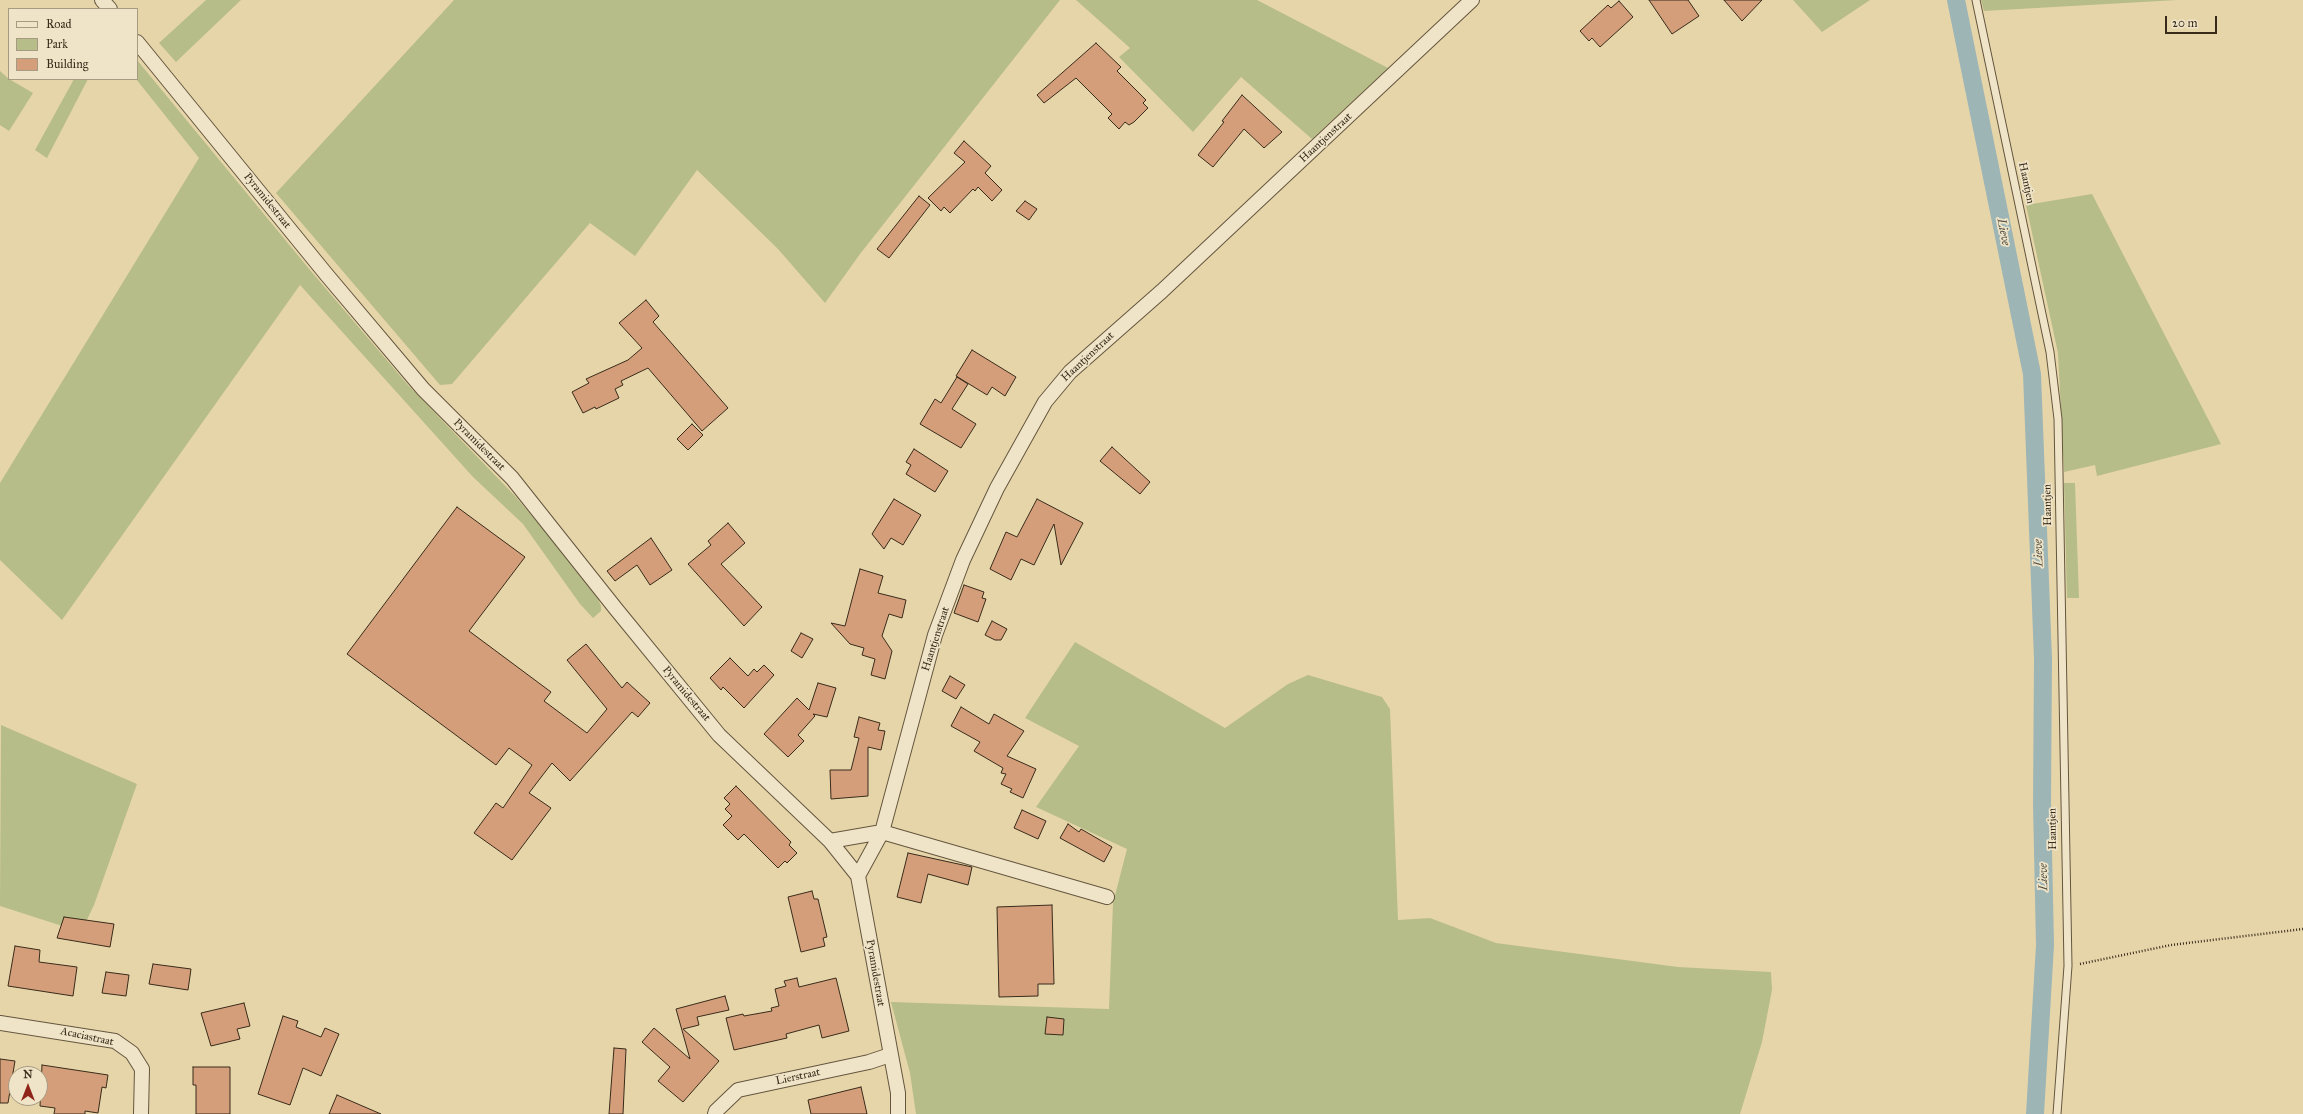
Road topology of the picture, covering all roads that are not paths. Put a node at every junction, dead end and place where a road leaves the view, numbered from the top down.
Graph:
1 (102, 0) edge
2 (1472, 0) edge
3 (1976, 0) edge
4 (109, 8) edge
5 (138, 43) edge
6 (882, 832) junction
7 (830, 840) junction
8 (858, 876) junction
9 (1107, 897) dead end
10 (0, 1023) edge
11 (890, 1055) junction
12 (141, 1114) edge
13 (715, 1114) edge
14 (898, 1114) edge
15 (2057, 1114) edge

1 - 4 street
2 - 6 street, Haantjenstraat
3 - 15 lane, Haantjen
5 - 7 street, Pyramidestraat
6 - 7 street
6 - 8 street, Haantjenstraat
6 - 9 street
7 - 8 street, Pyramidestraat
8 - 11 street, Pyramidestraat
10 - 12 street, Acaciastraat
11 - 13 street, Lierstraat
11 - 14 street, Pyramidestraat

